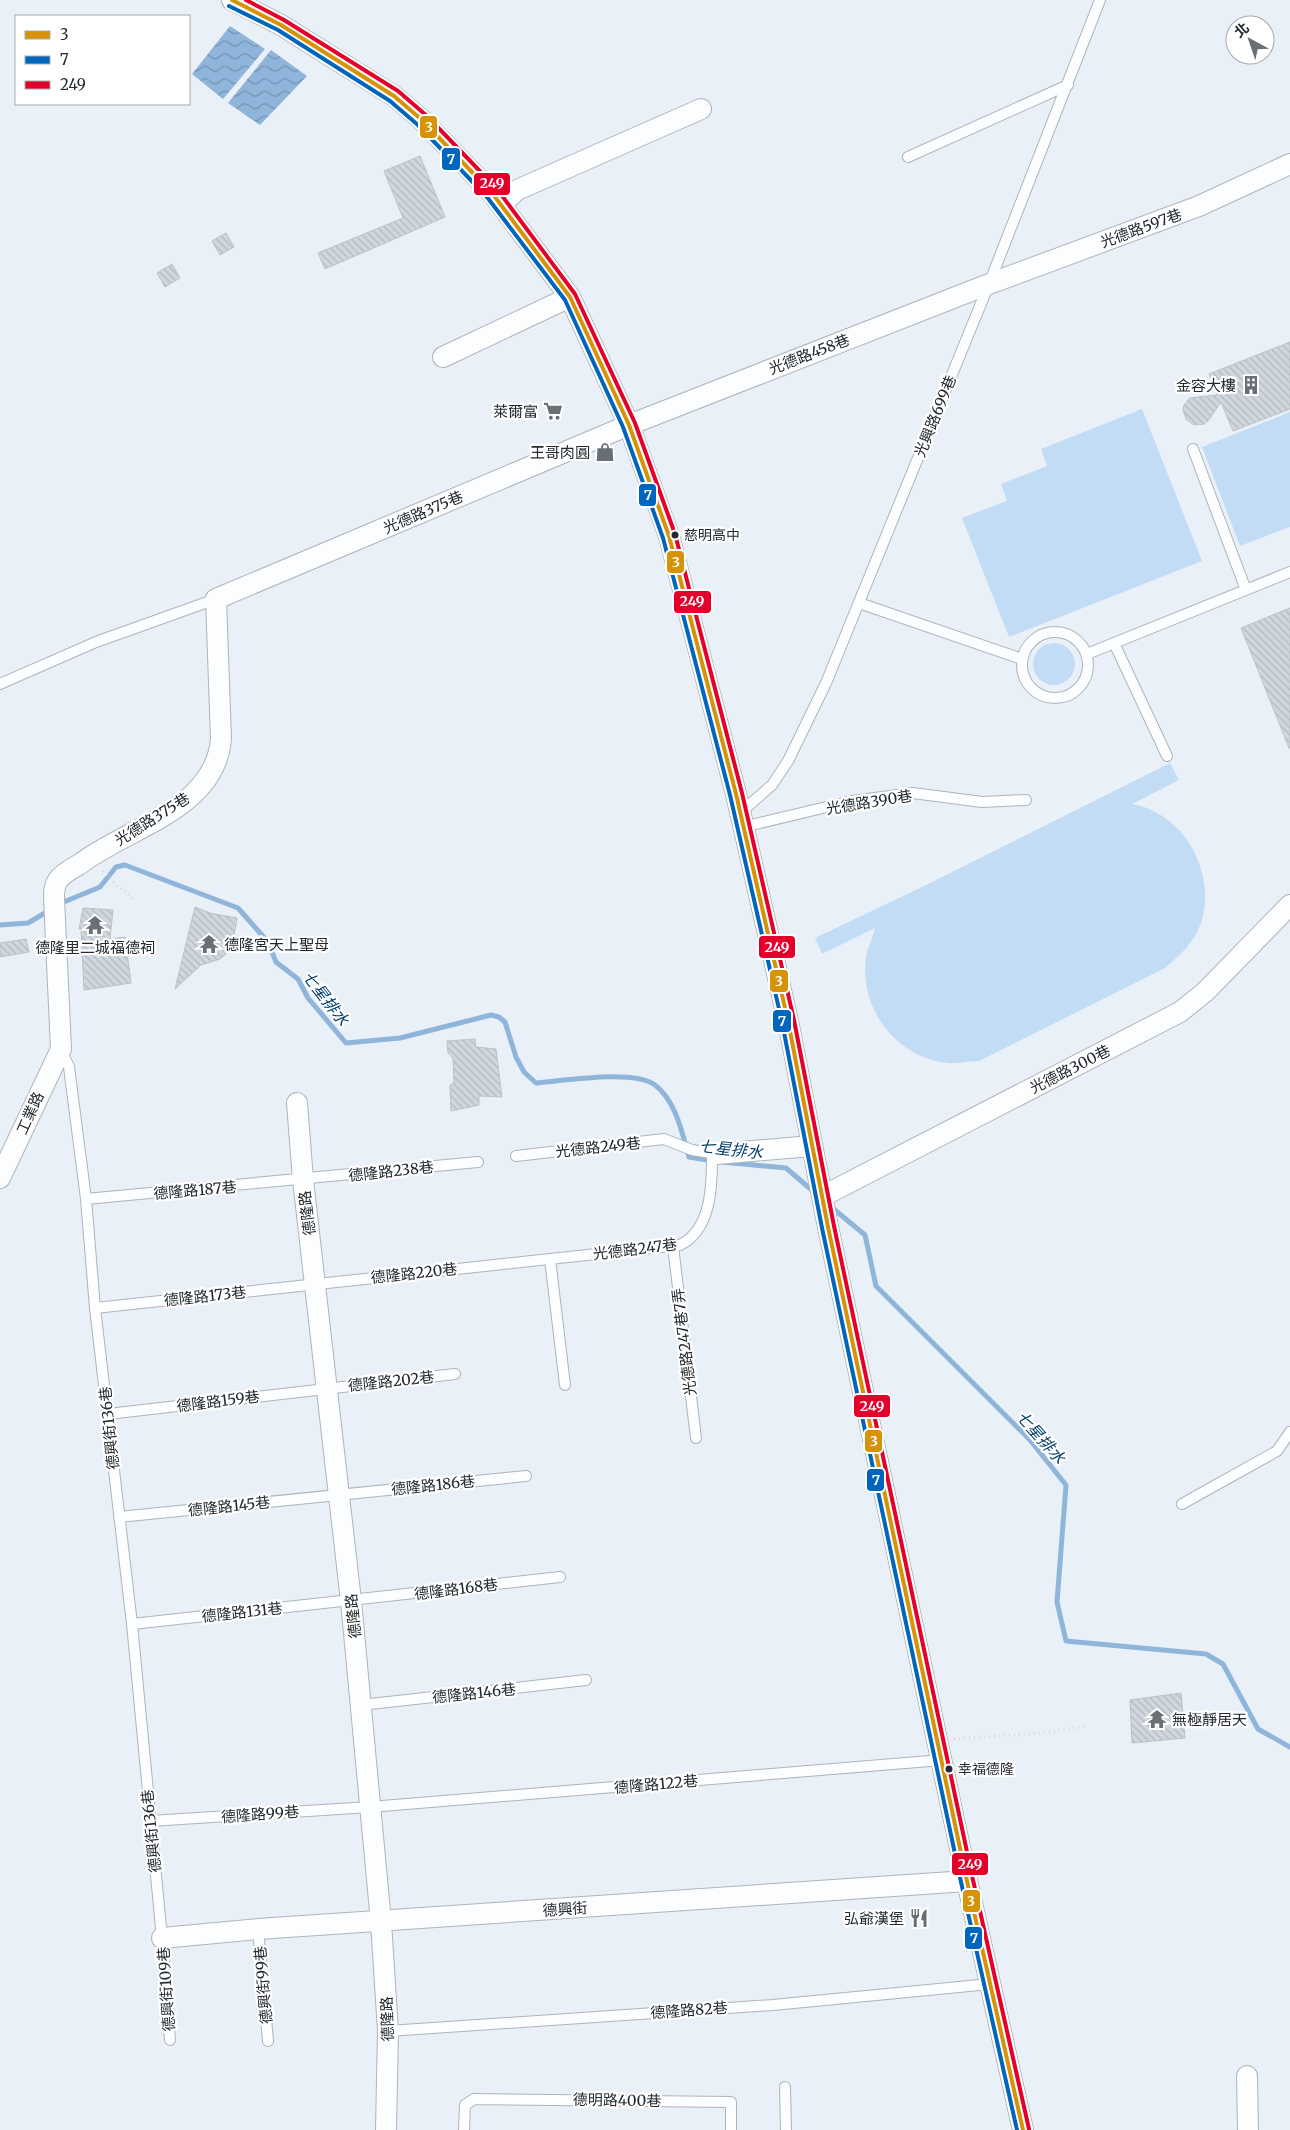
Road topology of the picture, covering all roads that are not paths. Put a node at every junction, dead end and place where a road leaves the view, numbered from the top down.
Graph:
1 (232, 0) edge
2 (1100, 0) edge
3 (1068, 85) junction
4 (701, 109) dead end
5 (908, 157) dead end
6 (1290, 164) edge
7 (502, 204) junction
8 (989, 284) junction
9 (570, 297) junction
10 (443, 357) dead end
11 (629, 425) junction
12 (1193, 449) dead end
13 (1290, 572) edge
14 (1246, 590) junction
15 (216, 599) junction
16 (859, 603) junction
17 (1114, 643) junction
18 (1087, 654) junction
19 (1022, 659) junction
20 (0, 684) edge
21 (1167, 756) dead end
22 (1026, 800) dead end
23 (741, 820) junction
24 (54, 898) joint
25 (1290, 904) edge
26 (61, 1049) junction
27 (297, 1103) dead end
28 (811, 1146) junction
29 (516, 1156) dead end
30 (478, 1162) dead end
31 (713, 1165) junction
32 (0, 1178) edge
33 (303, 1180) junction
34 (823, 1196) junction
35 (86, 1199) junction
36 (673, 1246) junction
37 (550, 1259) junction
38 (512, 1263) joint
39 (315, 1284) junction
40 (95, 1308) junction
41 (455, 1374) dead end
42 (565, 1385) dead end
43 (327, 1388) junction
44 (108, 1414) junction
45 (1290, 1432) edge
46 (696, 1438) dead end
47 (526, 1476) dead end
48 (339, 1494) junction
49 (1182, 1504) dead end
50 (119, 1517) junction
51 (560, 1577) dead end
52 (351, 1601) junction
53 (132, 1624) junction
54 (586, 1680) dead end
55 (361, 1705) junction
56 (942, 1760) junction
57 (370, 1808) junction
58 (150, 1821) junction
59 (967, 1880) junction
60 (381, 1922) junction
61 (258, 1929) junction
62 (162, 1938) junction
63 (990, 1984) junction
64 (388, 2031) junction
65 (170, 2040) dead end
66 (268, 2041) dead end
67 (1247, 2076) dead end
68 (786, 2087) dead end
69 (386, 2130) edge
70 (464, 2130) edge
71 (731, 2130) edge
72 (786, 2130) edge
73 (1023, 2130) edge
74 (1248, 2130) edge

1 - 7 street
2 - 3 lane, 光興路699巷
3 - 5 lane
3 - 8 lane, 光興路699巷
4 - 7 street
6 - 8 street, 光德路597巷
7 - 9 street
8 - 11 street, 光德路458巷
8 - 16 lane, 光興路699巷
9 - 10 street
9 - 11 street
11 - 15 street, 光德路375巷
11 - 23 street
12 - 14 lane
13 - 14 lane
14 - 17 lane
15 - 20 lane, 光德路375巷
15 - 24 street, 光德路375巷
16 - 19 lane
16 - 23 lane, 光興路699巷
17 - 18 lane
17 - 21 lane
18 - 19 lane
18 - 19 lane
22 - 23 lane, 光德路390巷
23 - 28 street
24 - 26 street, 德興街136巷
25 - 34 street, 光德路300巷
26 - 32 street, 工業路
26 - 35 lane, 德興街136巷
27 - 33 street, 德隆路
28 - 31 street
28 - 34 street
29 - 31 lane, 光德路249巷
30 - 33 lane, 德隆路238巷
31 - 36 lane, 光德路247巷
33 - 35 lane, 德隆路187巷
33 - 39 street, 德隆路
34 - 56 street
35 - 40 lane, 德興街136巷
36 - 37 lane, 光德路247巷
36 - 46 lane, 光德路247巷7弄
37 - 38 lane, 光德路247巷
37 - 42 lane
38 - 39 lane, 德隆路220巷
39 - 40 lane, 德隆路173巷
39 - 43 street, 德隆路
40 - 44 lane, 德興街136巷
41 - 43 lane, 德隆路202巷
43 - 44 lane, 德隆路159巷
43 - 48 street, 德隆路
44 - 50 lane, 德興街136巷
45 - 49 lane
47 - 48 lane, 德隆路186巷
48 - 50 lane, 德隆路145巷
48 - 52 street, 德隆路
50 - 53 lane, 德興街136巷
51 - 52 lane, 德隆路168巷
52 - 53 lane, 德隆路131巷
52 - 55 street, 德隆路
53 - 58 lane, 德興街136巷
54 - 55 lane, 德隆路146巷
55 - 57 street, 德隆路
56 - 57 lane, 德隆路122巷
56 - 59 street
57 - 58 lane, 德隆路99巷
57 - 60 street, 德隆路
58 - 62 lane, 德興街136巷
59 - 60 street, 德興街
59 - 63 street
60 - 61 street, 德興街
60 - 64 street, 德隆路
61 - 62 street, 德興街
61 - 66 lane, 德興街99巷
62 - 65 lane, 德興街109巷
63 - 64 lane, 德隆路82巷
63 - 73 street
64 - 69 street, 德隆路
67 - 74 street
68 - 72 lane
70 - 71 lane, 德明路400巷

